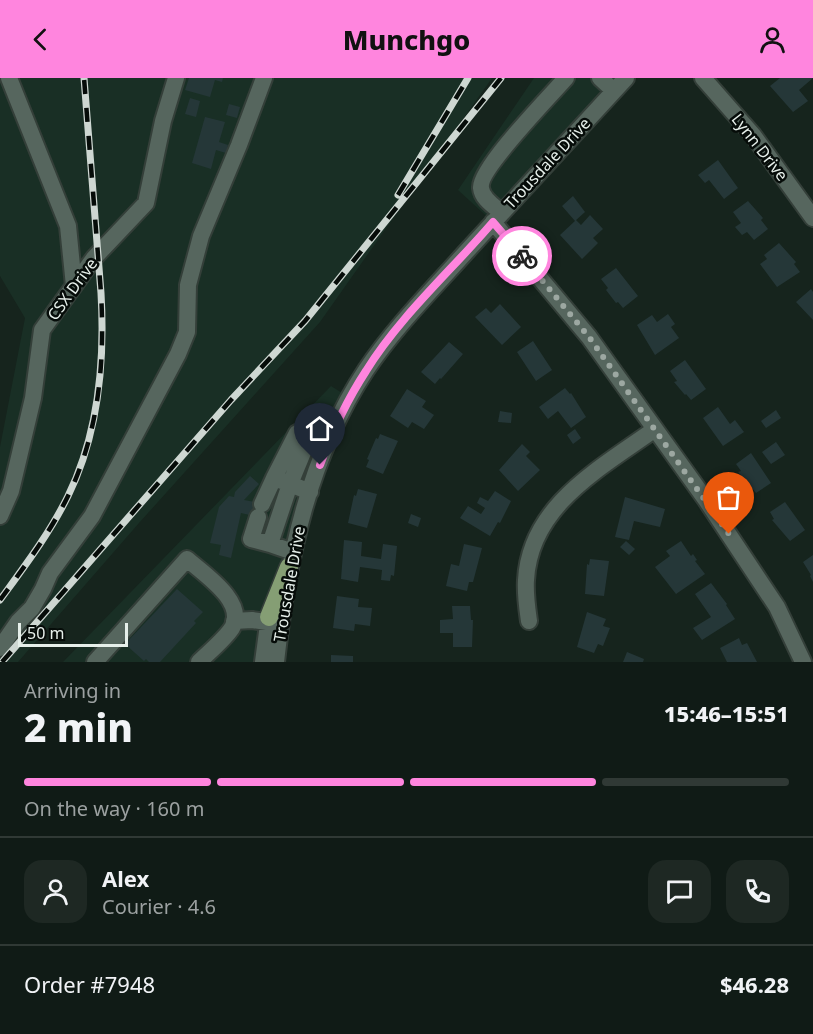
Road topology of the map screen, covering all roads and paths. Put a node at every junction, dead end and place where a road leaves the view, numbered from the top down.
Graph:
1 (9, 78) edge
2 (176, 78) edge
3 (264, 78) edge
4 (566, 78) edge
5 (600, 78) edge
6 (626, 78) edge
7 (703, 78) edge
8 (614, 91) junction
9 (497, 217) junction
10 (813, 218) edge
11 (74, 286) junction
12 (655, 429) junction
13 (282, 482) junction
14 (310, 492) junction
15 (0, 516) edge
16 (266, 543) junction
17 (291, 559) junction
18 (234, 621) junction
19 (272, 621) junction
20 (529, 621) dead end
21 (0, 648) edge
22 (278, 657) edge
23 (95, 662) edge
24 (199, 662) edge
25 (263, 662) edge
26 (803, 662) edge

1 - 11 street
2 - 11 street, CSX Drive
3 - 21 street
4 - 9 street
5 - 8 street
6 - 8 street, Trousdale Drive
7 - 10 street, Lynn Drive
8 - 9 street, Trousdale Drive
9 - 12 street
9 - 14 street, Trousdale Drive
11 - 15 street, CSX Drive
12 - 20 street
12 - 26 street
13 - 14 street
13 - 16 street
13 - 16 street
14 - 17 street, Trousdale Drive
16 - 17 street
17 - 19 main road
18 - 19 street
18 - 23 street
18 - 24 street
19 - 22 street, Trousdale Drive
19 - 25 street

